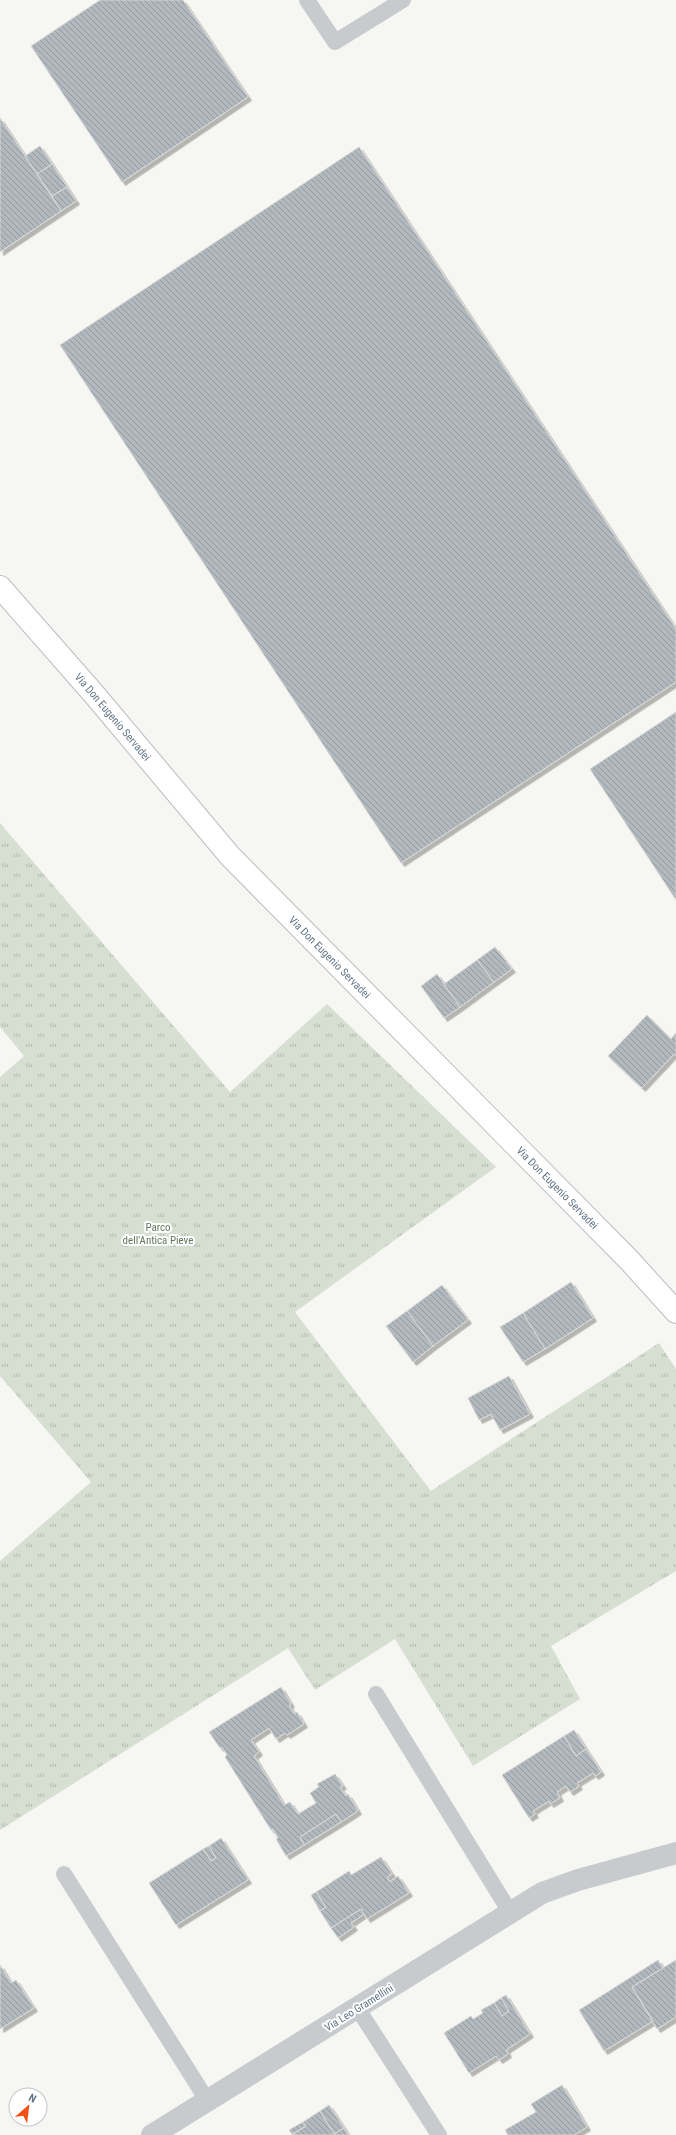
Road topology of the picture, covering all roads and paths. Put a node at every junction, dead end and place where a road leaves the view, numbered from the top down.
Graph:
1 (307, 0) edge
2 (403, 0) edge
3 (0, 587) edge
4 (676, 1312) edge
5 (376, 1694) dead end
6 (676, 1853) edge
7 (64, 1874) dead end
8 (510, 1912) junction
9 (358, 2009) junction
10 (207, 2100) junction
11 (152, 2135) edge
12 (439, 2135) edge

1 - 2 lane
3 - 4 street, Via Don Eugenio Servadei
5 - 8 lane
6 - 8 street, Via Leo Gramellini
7 - 10 lane
8 - 9 street, Via Leo Gramellini
9 - 10 street, Via Leo Gramellini
9 - 12 lane
10 - 11 street, Via Leo Gramellini

